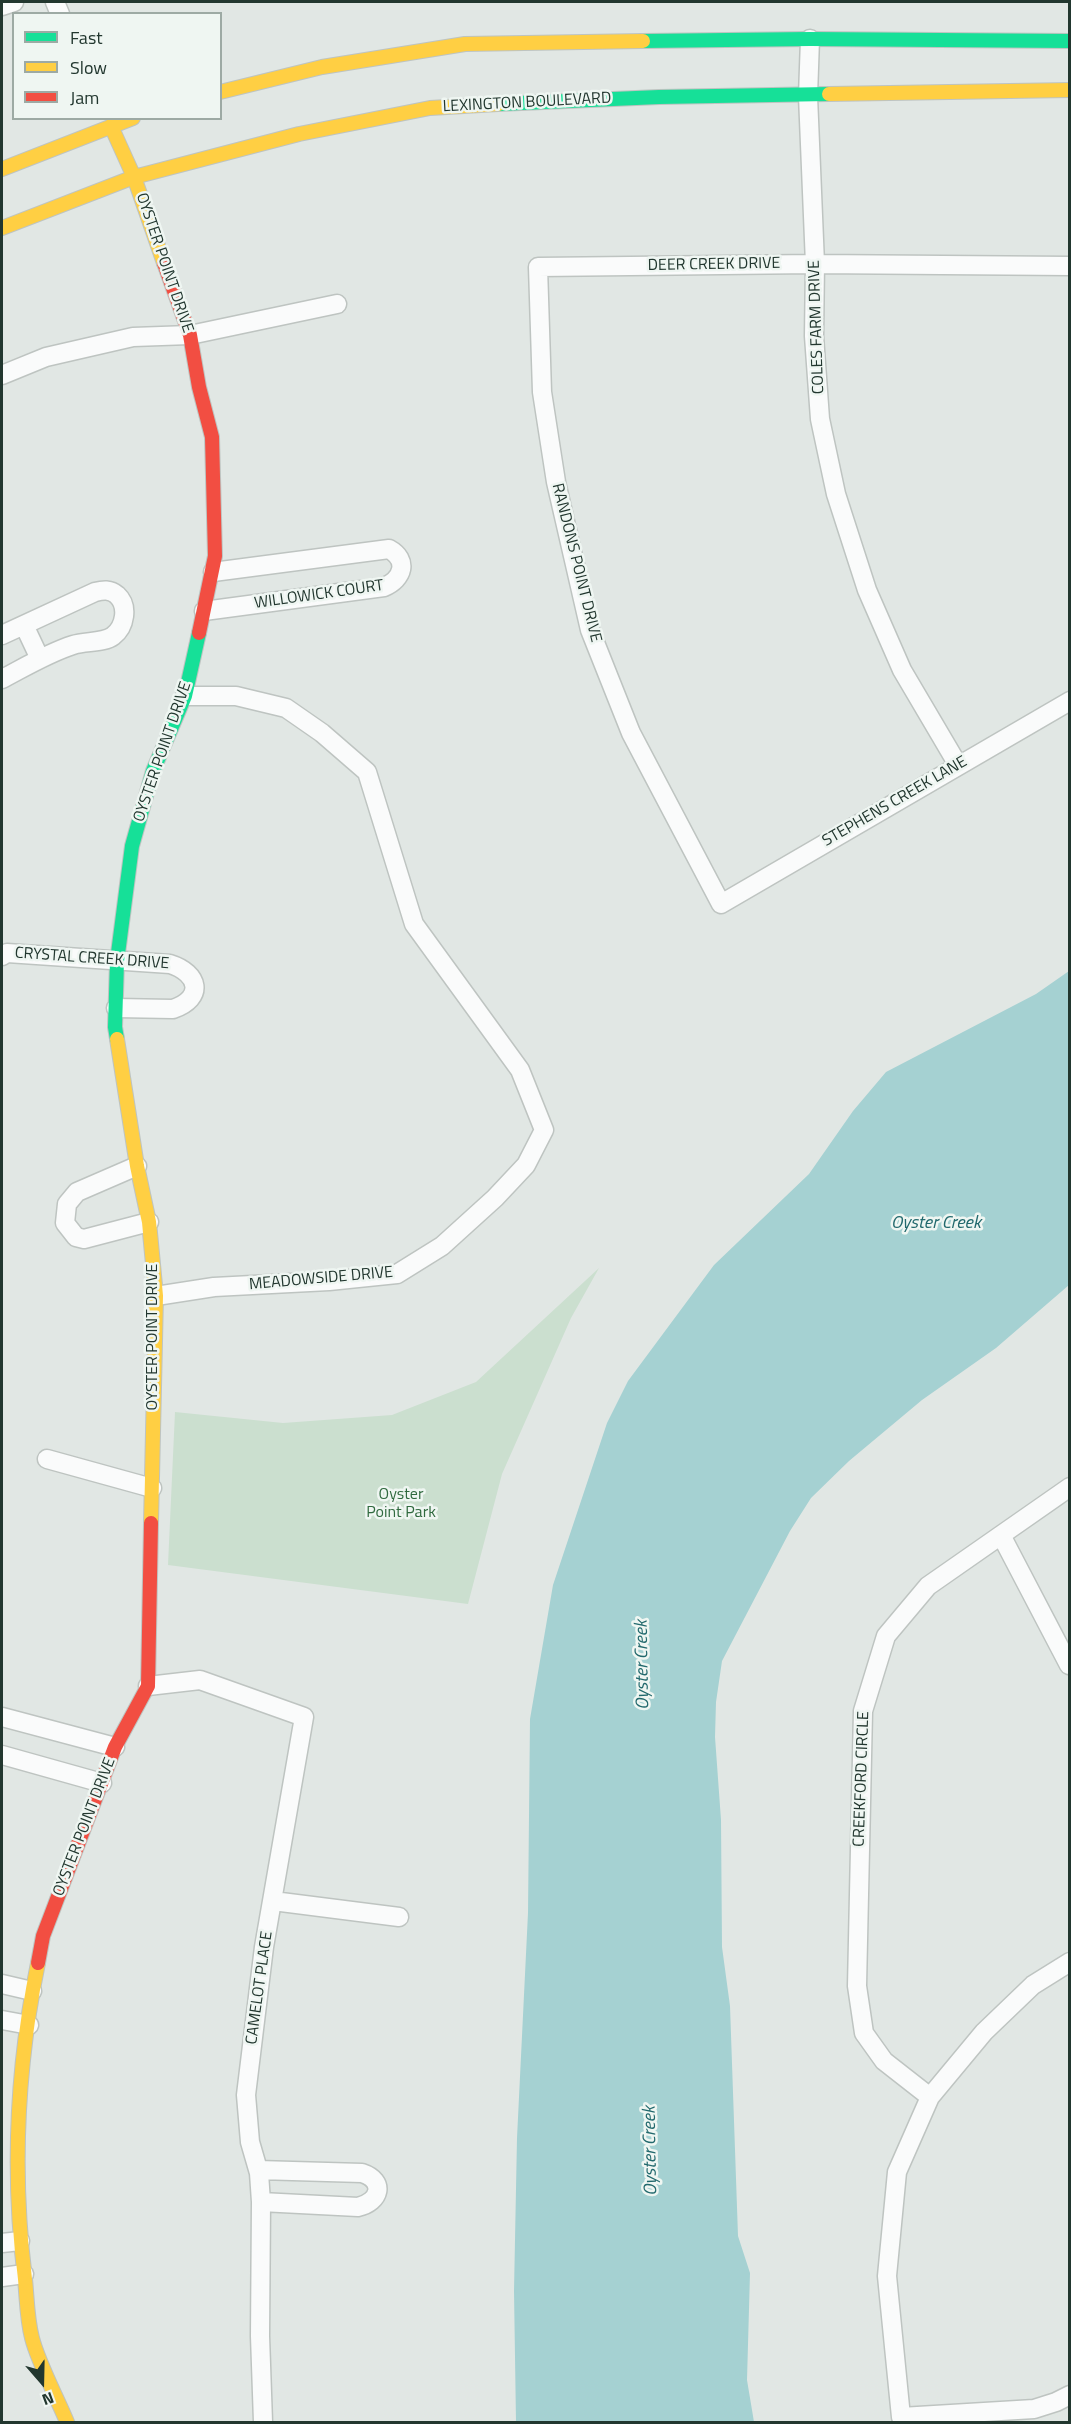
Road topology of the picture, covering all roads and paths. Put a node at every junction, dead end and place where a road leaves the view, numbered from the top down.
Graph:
1 (14, 2) edge
2 (2, 6) edge
3 (810, 39) junction
4 (1070, 41) edge
5 (1070, 90) edge
6 (222, 92) edge
7 (808, 96) junction
8 (110, 122) edge
9 (2, 169) edge
10 (135, 177) junction
11 (2, 228) edge
12 (815, 264) junction
13 (1070, 266) edge
14 (538, 267) joint
15 (337, 304) dead end
16 (190, 335) junction
17 (2, 375) edge
18 (213, 572) junction
19 (204, 611) junction
20 (24, 625) junction
21 (2, 636) edge
22 (40, 659) junction
23 (2, 679) edge
24 (185, 696) junction
25 (1070, 701) edge
26 (958, 765) junction
27 (721, 904) joint
28 (3, 950) edge
29 (117, 961) junction
30 (116, 1008) junction
31 (137, 1166) junction
32 (149, 1222) junction
33 (156, 1296) junction
34 (47, 1459) dead end
35 (1070, 1487) edge
36 (152, 1488) junction
37 (1001, 1535) junction
38 (1069, 1665) edge
39 (148, 1686) junction
40 (2, 1717) edge
41 (115, 1747) junction
42 (2, 1755) edge
43 (102, 1783) junction
44 (273, 1901) junction
45 (399, 1917) dead end
46 (1070, 1962) edge
47 (2, 1984) edge
48 (32, 1991) junction
49 (2, 2020) edge
50 (29, 2025) junction
51 (930, 2097) junction
52 (258, 2170) junction
53 (261, 2202) junction
54 (11, 2242) edge
55 (24, 2274) junction
56 (2, 2277) edge
57 (1070, 2395) edge
58 (900, 2421) edge
59 (67, 2422) edge
60 (263, 2422) edge

1 - 2 street
3 - 4 street
3 - 6 street
3 - 7 street, COLES FARM DRIVE
5 - 7 street, LEXINGTON BOULEVARD
7 - 10 street, LEXINGTON BOULEVARD
7 - 12 street, COLES FARM DRIVE
8 - 9 street
8 - 10 street, OYSTER POINT DRIVE
10 - 11 street, LEXINGTON BOULEVARD
10 - 16 street, OYSTER POINT DRIVE
12 - 13 street, DEER CREEK DRIVE
12 - 14 street, DEER CREEK DRIVE
12 - 26 street, COLES FARM DRIVE
14 - 27 street, RANDONS POINT DRIVE
15 - 16 street
16 - 17 street
16 - 18 street, OYSTER POINT DRIVE
18 - 19 street, OYSTER POINT DRIVE
18 - 19 street, WILLOWICK COURT
19 - 24 street, OYSTER POINT DRIVE
20 - 21 street
20 - 22 street
20 - 22 street
22 - 23 street
24 - 29 street, OYSTER POINT DRIVE
24 - 33 street, MEADOWSIDE DRIVE
25 - 26 street, STEPHENS CREEK LANE
26 - 27 street, STEPHENS CREEK LANE
28 - 29 street, CRYSTAL CREEK DRIVE
29 - 30 street, OYSTER POINT DRIVE
29 - 30 street, CRYSTAL CREEK DRIVE
30 - 31 street, OYSTER POINT DRIVE
31 - 32 street, OYSTER POINT DRIVE
31 - 32 street
32 - 33 street, OYSTER POINT DRIVE
33 - 36 street, OYSTER POINT DRIVE
34 - 36 street
35 - 37 street, CREEKFORD CIRCLE
36 - 39 street, OYSTER POINT DRIVE
37 - 38 street
37 - 51 street, CREEKFORD CIRCLE
39 - 41 street, OYSTER POINT DRIVE
39 - 44 street, CAMELOT PLACE
40 - 41 street
41 - 43 street, OYSTER POINT DRIVE
42 - 43 street
43 - 48 street, OYSTER POINT DRIVE
44 - 45 street
44 - 52 street, CAMELOT PLACE
46 - 51 street
47 - 48 street
48 - 50 street, OYSTER POINT DRIVE
49 - 50 street
50 - 54 street, OYSTER POINT DRIVE
51 - 58 street
52 - 53 street, CAMELOT PLACE
52 - 53 street
53 - 60 street, CAMELOT PLACE
54 - 55 street, OYSTER POINT DRIVE
55 - 56 street
55 - 59 street, OYSTER POINT DRIVE
57 - 58 street

